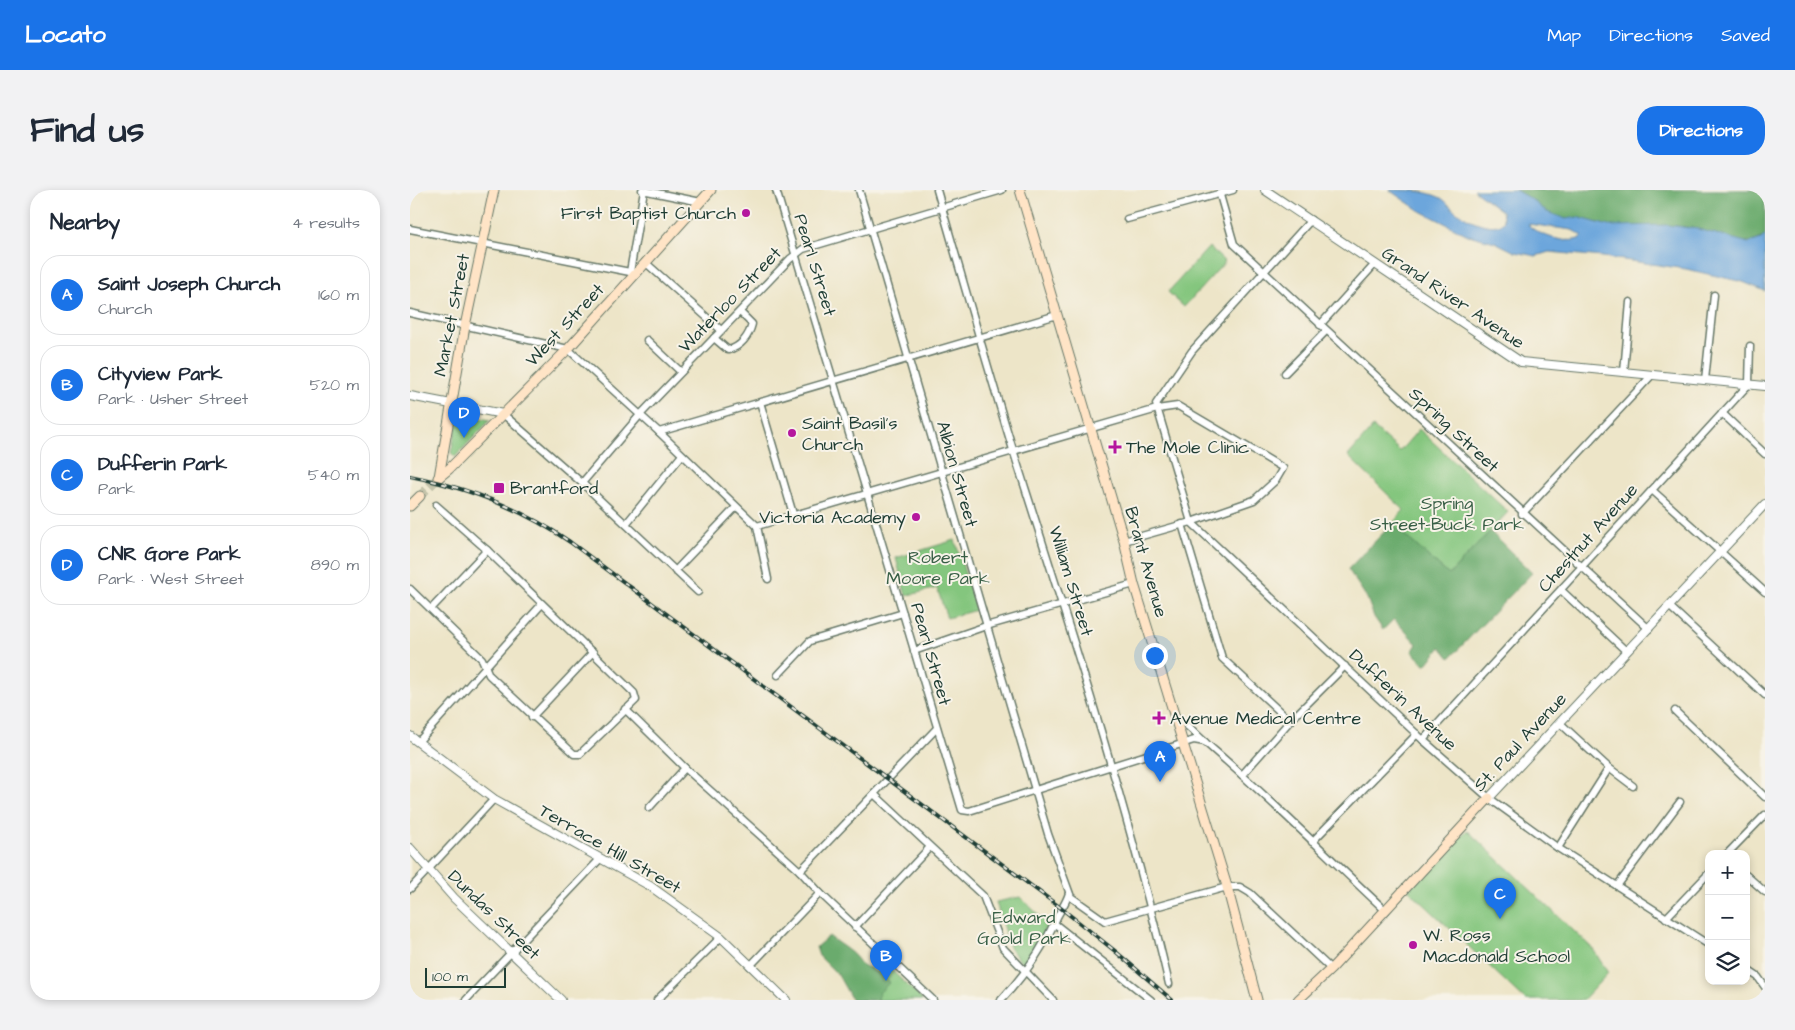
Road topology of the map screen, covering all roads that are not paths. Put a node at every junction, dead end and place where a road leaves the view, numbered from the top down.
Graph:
1 (494, 190) edge
2 (643, 190) edge
3 (711, 190) edge
4 (776, 190) edge
5 (859, 190) edge
6 (937, 190) edge
7 (1002, 190) edge
8 (1020, 190) edge
9 (1233, 190) edge
10 (1265, 190) edge
11 (1220, 195) junction
12 (701, 202) junction
13 (942, 207) junction
14 (1127, 219) dead end
15 (1311, 220) junction
16 (410, 229) edge
17 (870, 230) junction
18 (483, 243) junction
19 (796, 254) junction
20 (645, 262) junction
21 (1374, 264) junction
22 (632, 272) junction
23 (1263, 272) junction
24 (1714, 295) dead end
25 (1630, 302) dead end
26 (740, 312) junction
27 (410, 313) edge
28 (1057, 315) junction
29 (1320, 324) junction
30 (466, 326) junction
31 (721, 330) junction
32 (1326, 331) junction
33 (980, 337) junction
34 (714, 338) junction
35 (647, 340) dead end
36 (1750, 346) dead end
37 (568, 349) junction
38 (907, 358) junction
39 (681, 372) junction
40 (1624, 372) junction
41 (1285, 373) dead end
42 (1650, 376) junction
43 (835, 380) junction
44 (1705, 380) junction
45 (1749, 384) junction
46 (1765, 386) edge
47 (410, 396) edge
48 (760, 402) junction
49 (452, 405) junction
50 (1157, 409) junction
51 (1722, 413) junction
52 (503, 414) junction
53 (640, 415) junction
54 (1091, 428) junction
55 (659, 432) junction
56 (1014, 452) junction
57 (1765, 454) edge
58 (682, 455) junction
59 (942, 472) junction
60 (438, 477) joint
61 (582, 483) junction
62 (1652, 490) junction
63 (868, 492) junction
64 (420, 496) tunnel mouth
65 (1765, 504) edge
66 (436, 505) dead end
67 (410, 506) edge
68 (736, 507) junction
69 (793, 514) junction
70 (1522, 514) junction
71 (1191, 522) junction
72 (626, 524) junction
73 (1182, 524) junction
74 (757, 526) junction
75 (1124, 541) junction
76 (487, 550) junction
77 (1722, 551) junction
78 (1581, 568) junction
79 (676, 571) junction
80 (768, 579) dead end
81 (1134, 584) junction
82 (410, 589) edge
83 (1561, 590) junction
84 (698, 592) dead end
85 (1765, 592) edge
86 (1063, 603) junction
87 (542, 604) junction
88 (1669, 606) junction
89 (431, 609) junction
90 (903, 613) junction
91 (986, 626) junction
92 (1648, 629) junction
93 (914, 651) junction
94 (1626, 651) junction
95 (593, 652) junction
96 (486, 666) junction
97 (1345, 666) junction
98 (778, 675) dead end
99 (1765, 695) edge
100 (625, 709) junction
101 (1675, 711) dead end
102 (1175, 716) junction
103 (532, 717) junction
104 (1290, 721) junction
105 (1560, 723) junction
106 (937, 728) junction
107 (1416, 734) junction
108 (410, 736) edge
109 (1423, 740) junction
110 (418, 742) junction
111 (1204, 742) junction
112 (1184, 744) junction
113 (1111, 765) junction
114 (685, 768) junction
115 (1609, 768) junction
116 (1242, 774) junction
117 (1633, 786) dead end
118 (1033, 789) junction
119 (874, 794) junction
120 (1765, 797) edge
121 (1489, 798) junction
122 (494, 799) junction
123 (1680, 802) dead end
124 (649, 808) dead end
125 (1765, 814) edge
126 (1312, 842) junction
127 (930, 847) junction
128 (410, 848) edge
129 (1558, 848) junction
130 (1731, 850) edge
131 (600, 859) junction
132 (428, 870) junction
133 (800, 871) junction
134 (1705, 877) edge
135 (1750, 879) edge
136 (1617, 886) junction
137 (1227, 887) junction
138 (410, 889) edge
139 (1765, 892) edge
140 (1069, 893) junction
141 (820, 894) junction
142 (1078, 902) junction
143 (1152, 910) junction
144 (1386, 911) junction
145 (1666, 918) junction
146 (1055, 924) junction
147 (855, 927) junction
148 (721, 937) junction
149 (1705, 942) edge
150 (511, 953) junction
151 (750, 966) junction
152 (1331, 969) junction
153 (1750, 972) edge
154 (1026, 974) junction
155 (1169, 984) dead end
156 (1764, 984) edge
157 (466, 1000) edge
158 (561, 1000) edge
159 (657, 1000) edge
160 (786, 1000) edge
161 (933, 1000) edge
162 (1001, 1000) edge
163 (1053, 1000) edge
164 (1151, 1000) edge
165 (1257, 1000) edge
166 (1298, 1000) edge

1 - 18 main road, Market Street
2 - 12 street
2 - 22 street
3 - 12 main road, West Street
4 - 19 street, Pearl Street
5 - 17 street, Albion Street
6 - 13 street, William Street
7 - 13 street, Waterloo Street
8 - 28 main road, Brant Avenue
9 - 11 street
10 - 15 street, Grand River Avenue
11 - 14 street
11 - 23 street, Spring Street
12 - 20 main road, West Street
13 - 17 street, Waterloo Street
13 - 33 street, William Street
15 - 21 street, Grand River Avenue
15 - 23 street
16 - 18 street
17 - 19 street, Waterloo Street
17 - 38 street, Albion Street
18 - 22 street
18 - 30 main road, Market Street
19 - 26 street, Waterloo Street
19 - 43 street, Pearl Street
20 - 22 main road, West Street
20 - 31 street
21 - 29 street
21 - 40 street, Grand River Avenue
22 - 37 main road, West Street
23 - 29 street, Spring Street
23 - 50 street
24 - 44 street
25 - 40 street
26 - 31 street, Waterloo Street
26 - 34 street
27 - 30 street
28 - 33 street
28 - 54 main road, Brant Avenue
29 - 32 street, Spring Street
30 - 37 street
30 - 49 main road, Market Street
31 - 34 street, Waterloo Street
32 - 41 street
32 - 70 street, Spring Street
33 - 38 street
33 - 56 street, William Street
34 - 39 street, Waterloo Street
35 - 39 street
36 - 45 street
37 - 52 main road, West Street
37 - 53 street
38 - 43 street
38 - 59 street, Albion Street
39 - 53 street, Waterloo Street
40 - 42 street, Grand River Avenue
42 - 44 street, Grand River Avenue
42 - 70 street
43 - 48 street
43 - 63 street, Pearl Street
44 - 45 street, Grand River Avenue
45 - 46 street, Grand River Avenue
45 - 51 street, Chestnut Avenue
47 - 49 street
48 - 55 street
48 - 69 street
49 - 52 street
49 - 60 main road, Market Street
50 - 54 street
50 - 71 street
50 - 71 street
51 - 57 street
51 - 62 street, Chestnut Avenue
52 - 60 main road, West Street
52 - 61 street
53 - 55 street
53 - 61 street, Waterloo Street
54 - 56 street
54 - 75 main road, Brant Avenue
55 - 58 street
56 - 59 street
56 - 86 street, William Street
58 - 68 street
58 - 72 street
59 - 63 street
59 - 91 street, Albion Street
61 - 72 street
62 - 77 street
62 - 78 street, Chestnut Avenue
63 - 69 street
63 - 90 street, Pearl Street
64 - 67 main road
65 - 77 street, St. Paul Avenue
66 - 76 street
68 - 74 street
68 - 79 street
69 - 74 street
70 - 78 street, Spring Street
71 - 73 street
71 - 97 street, Dufferin Avenue
72 - 79 street
73 - 75 street
73 - 104 street
74 - 80 street
75 - 81 main road, Brant Avenue
76 - 87 street
76 - 89 street
77 - 85 street
77 - 88 street, St. Paul Avenue
78 - 83 street, Chestnut Avenue
78 - 92 street, Spring Street
79 - 84 street
81 - 86 street
81 - 102 main road, Brant Avenue
82 - 89 street
83 - 94 street
83 - 109 street, Chestnut Avenue
86 - 91 street
86 - 113 street, William Street
87 - 95 street
87 - 96 street
88 - 92 street, St. Paul Avenue
88 - 99 street
89 - 96 street
90 - 93 street, Pearl Street
90 - 98 street
91 - 93 street
91 - 118 street, Albion Street
92 - 94 street, St. Paul Avenue
93 - 106 street, Pearl Street
94 - 105 street, St. Paul Avenue
95 - 100 street
95 - 103 street
96 - 103 street
96 - 110 street
97 - 104 street
97 - 107 street, Dufferin Avenue
100 - 103 street
100 - 114 street
101 - 120 street
102 - 111 street
102 - 112 main road, Brant Avenue
104 - 116 street
105 - 115 street
105 - 121 street, St. Paul Avenue
106 - 118 street, Pearl Street
106 - 119 street
107 - 109 street, Dufferin Avenue
107 - 126 street
108 - 110 street, Terrace Hill Street
109 - 121 street, Dufferin Avenue
110 - 122 street, Terrace Hill Street
111 - 112 street
111 - 116 street
112 - 113 street
112 - 137 main road, Brant Avenue
113 - 118 street
113 - 143 street, William Street
114 - 124 street
114 - 133 street
115 - 117 street
115 - 129 street
116 - 126 street
118 - 140 street, Albion Street
119 - 127 street
119 - 133 street
121 - 129 street, Dufferin Avenue
121 - 144 main road, St. Paul Avenue
122 - 131 street, Terrace Hill Street
122 - 132 street
123 - 136 street
125 - 130 street
126 - 144 street
127 - 147 street
127 - 154 street
128 - 132 street, Dundas Street
129 - 136 street, Dufferin Avenue
131 - 148 street, Terrace Hill Street
131 - 150 street
132 - 138 street
132 - 150 street, Dundas Street
133 - 141 street
134 - 145 street
135 - 139 street
136 - 145 street, Dufferin Avenue
137 - 143 street
137 - 152 street
137 - 165 main road, Brant Avenue
140 - 142 street, Albion Street
140 - 146 street
141 - 147 street
141 - 151 street
142 - 143 street, Albion Street
142 - 146 street
143 - 155 street, William Street
144 - 152 main road, St. Paul Avenue
145 - 149 street, Dufferin Avenue
146 - 154 street
146 - 164 street
147 - 161 street
148 - 151 street, Terrace Hill Street
148 - 159 street
150 - 157 street
150 - 158 street, Dundas Street
151 - 160 street, Terrace Hill Street
152 - 166 main road, St. Paul Avenue
153 - 156 street
154 - 162 street
154 - 163 street

